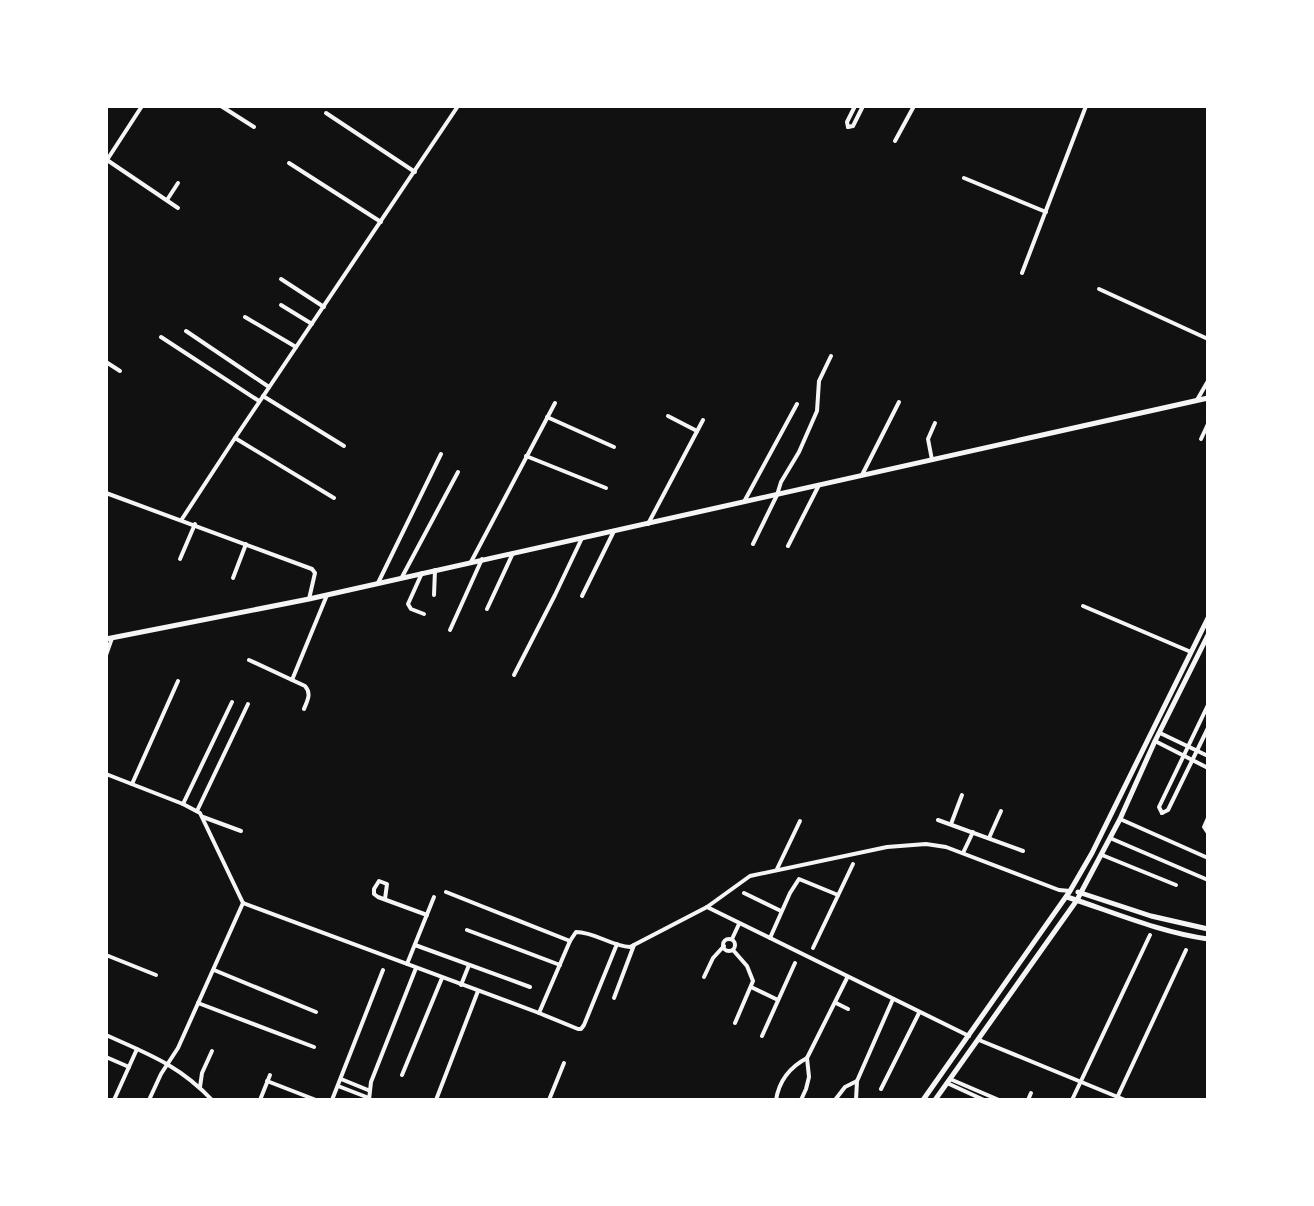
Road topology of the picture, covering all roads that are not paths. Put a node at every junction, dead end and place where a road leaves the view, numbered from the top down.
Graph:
1 (142, 106) edge
2 (221, 106) edge
3 (458, 106) edge
4 (855, 106) edge
5 (863, 106) edge
6 (914, 106) edge
7 (1086, 106) edge
8 (326, 113) dead end
9 (254, 127) dead end
10 (895, 141) dead end
11 (106, 161) edge
12 (289, 163) dead end
13 (415, 172) junction
14 (964, 178) dead end
15 (178, 183) dead end
16 (167, 200) junction
17 (178, 208) dead end
18 (1046, 212) junction
19 (381, 222) junction
20 (1022, 273) dead end
21 (281, 279) dead end
22 (1099, 289) dead end
23 (281, 305) dead end
24 (324, 307) junction
25 (245, 317) dead end
26 (312, 324) junction
27 (186, 331) dead end
28 (161, 337) dead end
29 (1208, 339) edge
30 (296, 347) junction
31 (831, 356) dead end
32 (106, 362) edge
33 (120, 371) dead end
34 (1208, 381) edge
35 (269, 387) junction
36 (263, 396) junction
37 (1208, 398) edge
38 (259, 401) junction
39 (1196, 401) junction
40 (899, 402) dead end
41 (555, 403) dead end
42 (797, 404) dead end
43 (668, 416) dead end
44 (547, 417) junction
45 (703, 420) dead end
46 (935, 423) dead end
47 (1208, 424) edge
48 (697, 431) junction
49 (235, 438) junction
50 (1201, 439) dead end
51 (344, 446) dead end
52 (614, 447) dead end
53 (441, 454) dead end
54 (526, 456) junction
55 (932, 460) junction
56 (458, 472) dead end
57 (861, 476) junction
58 (819, 485) junction
59 (606, 488) dead end
60 (106, 493) edge
61 (777, 495) junction
62 (334, 498) dead end
63 (744, 503) junction
64 (182, 519) junction
65 (195, 524) junction
66 (648, 524) junction
67 (614, 531) junction
68 (582, 538) junction
69 (246, 544) junction
70 (753, 544) dead end
71 (788, 546) dead end
72 (513, 552) junction
73 (180, 559) dead end
74 (482, 559) junction
75 (471, 562) junction
76 (435, 570) junction
77 (422, 573) junction
78 (402, 577) junction
79 (233, 578) dead end
80 (378, 583) junction
81 (327, 595) junction
82 (434, 595) dead end
83 (582, 596) dead end
84 (309, 599) junction
85 (1083, 606) dead end
86 (487, 609) dead end
87 (424, 614) dead end
88 (1208, 618) edge
89 (450, 630) dead end
90 (1208, 635) edge
91 (109, 638) edge
92 (1191, 652) junction
93 (1199, 654) junction
94 (106, 655) edge
95 (1208, 658) edge
96 (249, 660) dead end
97 (514, 675) dead end
98 (292, 680) junction
99 (178, 681) dead end
100 (232, 702) dead end
101 (248, 704) dead end
102 (1208, 705) edge
103 (304, 709) dead end
104 (1208, 728) edge
105 (1152, 730) junction
106 (1159, 733) junction
107 (1155, 741) junction
108 (1188, 747) junction
109 (1197, 751) junction
110 (1184, 754) junction
111 (1208, 756) edge
112 (1192, 761) junction
113 (1208, 768) edge
114 (106, 774) edge
115 (132, 784) junction
116 (962, 795) dead end
117 (183, 804) junction
118 (197, 811) junction
119 (1001, 811) dead end
120 (203, 817) junction
121 (1208, 818) edge
122 (1120, 819) junction
123 (938, 820) dead end
124 (800, 821) dead end
125 (951, 824) junction
126 (241, 831) dead end
127 (973, 832) junction
128 (1208, 833) edge
129 (989, 838) junction
130 (1110, 838) junction
131 (1023, 851) dead end
132 (963, 853) junction
133 (1102, 855) junction
134 (1208, 858) edge
135 (853, 864) dead end
136 (777, 869) junction
137 (1208, 880) edge
138 (1176, 885) dead end
139 (446, 892) dead end
140 (744, 893) dead end
141 (1081, 893) junction
142 (1068, 894) junction
143 (838, 895) junction
144 (434, 897) dead end
145 (385, 899) junction
146 (1077, 900) junction
147 (243, 903) junction
148 (707, 907) junction
149 (782, 911) junction
150 (427, 915) junction
151 (739, 924) junction
152 (1193, 927) junction
153 (1208, 929) edge
154 (467, 930) dead end
155 (1150, 935) dead end
156 (1192, 936) junction
157 (770, 938) junction
158 (732, 939) junction
159 (1208, 939) edge
160 (570, 941) junction
161 (617, 944) junction
162 (415, 945) junction
163 (634, 945) junction
164 (724, 946) junction
165 (813, 948) dead end
166 (733, 950) junction
167 (1186, 950) dead end
168 (106, 955) edge
169 (795, 963) dead end
170 (407, 964) junction
171 (469, 965) junction
172 (560, 965) junction
173 (416, 968) junction
174 (213, 969) junction
175 (383, 970) dead end
176 (156, 975) dead end
177 (704, 977) dead end
178 (848, 977) junction
179 (442, 978) junction
180 (461, 985) junction
181 (530, 987) dead end
182 (751, 987) junction
183 (478, 991) junction
184 (614, 998) dead end
185 (893, 999) junction
186 (778, 1000) junction
187 (198, 1003) junction
188 (835, 1003) junction
189 (848, 1009) dead end
190 (316, 1012) dead end
191 (920, 1012) junction
192 (539, 1013) junction
193 (735, 1023) dead end
194 (106, 1035) edge
195 (762, 1036) dead end
196 (969, 1036) junction
197 (979, 1040) junction
198 (314, 1047) dead end
199 (137, 1049) junction
200 (212, 1051) dead end
201 (106, 1057) edge
202 (807, 1058) junction
203 (564, 1063) dead end
204 (169, 1064) junction
205 (129, 1067) junction
206 (270, 1075) dead end
207 (402, 1075) dead end
208 (341, 1079) junction
209 (267, 1081) junction
210 (857, 1081) junction
211 (949, 1081) junction
212 (1081, 1081) junction
213 (338, 1086) junction
214 (200, 1087) junction
215 (881, 1089) dead end
216 (369, 1090) junction
217 (1031, 1093) dead end
218 (1116, 1098) edge
219 (369, 1099) edge
220 (114, 1100) edge
221 (149, 1100) edge
222 (212, 1100) edge
223 (260, 1100) edge
224 (316, 1100) edge
225 (332, 1100) edge
226 (436, 1100) edge
227 (549, 1100) edge
228 (776, 1100) edge
229 (801, 1100) edge
230 (835, 1100) edge
231 (856, 1100) edge
232 (923, 1100) edge
233 (935, 1100) edge
234 (984, 1100) edge
235 (999, 1100) edge
236 (1028, 1100) edge
237 (1072, 1100) edge
238 (1125, 1100) edge

1 - 11 street
2 - 9 street
3 - 13 street
4 - 5 street
6 - 10 street
7 - 18 street
8 - 13 street
11 - 16 street
12 - 19 street
13 - 19 street
14 - 18 street
15 - 16 street
16 - 17 street
18 - 20 street
19 - 24 street
21 - 24 street
22 - 29 street
23 - 26 street
24 - 26 street
25 - 30 street
26 - 30 street
27 - 35 street
28 - 38 street
30 - 35 street
31 - 61 street
32 - 33 street
34 - 39 street
35 - 36 street
36 - 38 street
36 - 51 street
37 - 39 street
38 - 49 street
39 - 55 street
40 - 57 street
41 - 44 street
42 - 63 street
43 - 48 street
44 - 52 street
44 - 54 street
45 - 48 street
46 - 55 street
47 - 50 street
48 - 66 street
49 - 62 street
49 - 64 street
53 - 80 street
54 - 59 street
54 - 75 street
55 - 57 street
56 - 78 street
57 - 58 street
58 - 61 street
58 - 71 street
60 - 64 street
61 - 63 street
61 - 70 street
63 - 66 street
64 - 65 street
65 - 69 street
65 - 73 street
66 - 67 street
67 - 68 street
67 - 83 street
68 - 72 street
68 - 97 street
69 - 79 street
69 - 84 street
72 - 74 street
72 - 86 street
74 - 75 street
74 - 89 street
75 - 76 street
76 - 77 street
76 - 82 street
77 - 78 street
77 - 87 street
78 - 80 street
80 - 81 street
81 - 84 street
81 - 98 street
84 - 91 street
85 - 92 street
88 - 92 street
90 - 93 street
91 - 94 street
92 - 105 street
93 - 95 street
93 - 106 street
96 - 98 street
98 - 103 street
99 - 115 street
100 - 117 street
101 - 118 street
102 - 108 street
104 - 109 street
105 - 106 street
105 - 142 street
106 - 107 street
106 - 108 street
107 - 110 street
107 - 122 street
108 - 109 street
108 - 110 street
109 - 111 street
109 - 112 street
110 - 112 street
110 - 112 street
112 - 113 street
114 - 115 street
115 - 117 street
116 - 125 street
117 - 118 street
118 - 120 street
119 - 129 street
120 - 126 street
120 - 147 street
121 - 128 street
122 - 130 street
122 - 134 street
123 - 125 street
124 - 136 street
125 - 127 street
127 - 129 street
127 - 132 street
129 - 131 street
130 - 133 street
130 - 137 street
132 - 136 street
132 - 142 street
133 - 138 street
133 - 141 street
135 - 143 street
136 - 148 street
139 - 160 street
140 - 149 street
141 - 142 street
141 - 146 street
141 - 152 street
142 - 146 street
142 - 196 street
143 - 149 street
143 - 165 street
144 - 150 street
145 - 145 street
145 - 150 street
146 - 156 street
146 - 197 street
147 - 170 street
147 - 174 street
148 - 151 street
148 - 163 street
149 - 157 street
150 - 162 street
151 - 157 street
151 - 158 street
152 - 153 street
152 - 156 street
154 - 172 street
155 - 212 street
156 - 159 street
157 - 178 street
158 - 164 street
158 - 166 street
160 - 161 street
160 - 172 street
161 - 163 street
161 - 192 street
162 - 170 street
162 - 171 street
163 - 184 street
164 - 166 street
164 - 177 street
166 - 182 street
167 - 218 street
168 - 176 street
169 - 186 street
170 - 173 street
171 - 180 street
171 - 181 street
172 - 192 street
173 - 179 street
173 - 216 street
174 - 187 street
174 - 190 street
175 - 208 street
178 - 185 street
178 - 188 street
179 - 180 street
179 - 207 street
180 - 183 street
182 - 186 street
182 - 193 street
183 - 192 street
183 - 226 street
185 - 191 street
185 - 210 street
186 - 195 street
187 - 198 street
187 - 204 street
188 - 189 street
188 - 202 street
191 - 196 street
191 - 215 street
194 - 199 street
196 - 232 street
197 - 211 street
197 - 212 street
199 - 204 street
199 - 205 street
200 - 214 street
201 - 205 street
202 - 228 street
202 - 229 street
203 - 227 street
204 - 214 street
204 - 221 street
205 - 220 street
206 - 209 street
208 - 213 street
208 - 216 street
209 - 223 street
209 - 224 street
210 - 230 street
210 - 231 street
211 - 233 street
211 - 234 street
211 - 235 street
212 - 218 street
212 - 237 street
213 - 219 street
213 - 225 street
214 - 222 street
216 - 219 street
217 - 236 street
218 - 238 street

